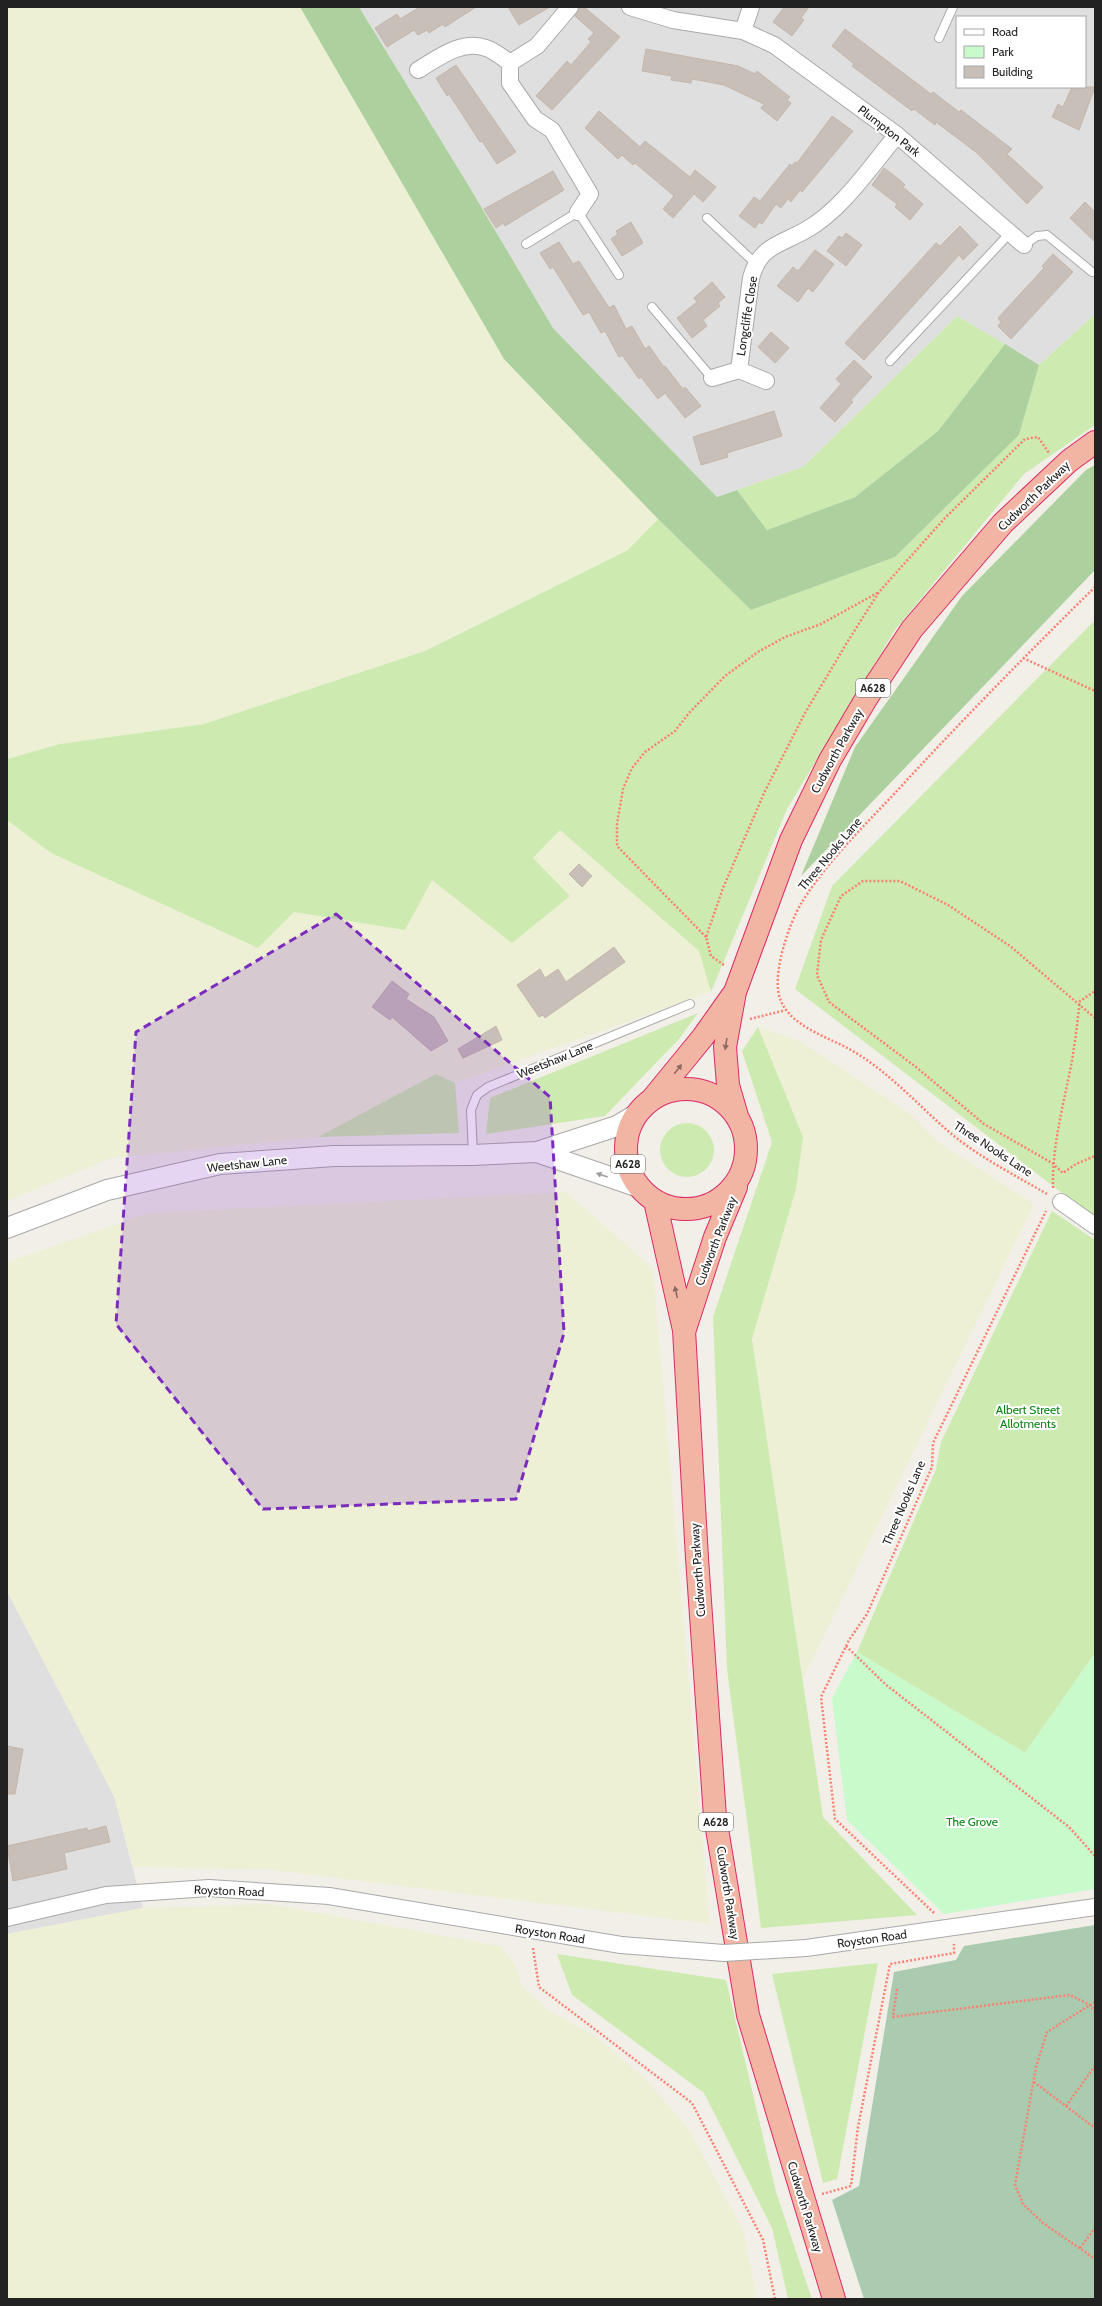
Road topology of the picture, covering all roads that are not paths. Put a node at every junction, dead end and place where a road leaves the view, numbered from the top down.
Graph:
1 (570, 7) edge
2 (630, 7) edge
3 (751, 7) edge
4 (953, 7) edge
5 (743, 31) junction
6 (939, 38) dead end
7 (510, 62) junction
8 (418, 70) dead end
9 (897, 135) junction
10 (578, 212) junction
11 (707, 218) dead end
12 (1010, 233) junction
13 (526, 244) dead end
14 (1024, 245) joint
15 (756, 263) junction
16 (1092, 272) dead end
17 (619, 275) dead end
18 (652, 307) dead end
19 (890, 361) dead end
20 (739, 370) junction
21 (712, 378) joint
22 (766, 381) dead end
23 (1095, 442) edge
24 (738, 983) junction
25 (690, 1004) dead end
26 (653, 1099) junction
27 (637, 1114) junction
28 (737, 1116) junction
29 (537, 1152) junction
30 (473, 1155) junction
31 (742, 1174) junction
32 (647, 1194) junction
33 (1057, 1200) road end
34 (1095, 1226) edge
35 (7, 1228) edge
36 (684, 1330) junction
37 (1095, 1907) edge
38 (7, 1918) edge
39 (834, 2299) edge

1 - 7 street
2 - 5 street, Plumpton Park
3 - 5 street
4 - 6 lane
5 - 9 street, Plumpton Park
7 - 8 street
7 - 10 street
9 - 12 street, Plumpton Park
9 - 15 street, Longcliffe Close
10 - 13 lane
10 - 17 lane
11 - 15 lane
12 - 14 street, Plumpton Park
12 - 19 lane
14 - 16 lane
15 - 20 street, Longcliffe Close
18 - 21 lane
20 - 21 street
20 - 22 street
23 - 24 highway, Cudworth Parkway / A628
26 -> 24 highway, Cudworth Parkway / A628
24 -> 28 highway, Cudworth Parkway / A628
25 - 30 lane, Weetshaw Lane
26 - 27 highway, Cudworth Parkway / A628
26 - 28 highway, Cudworth Parkway / A628
27 - 29 street, Weetshaw Lane
27 - 32 highway, Cudworth Parkway / A628
28 - 31 highway, Cudworth Parkway / A628
29 - 30 street, Weetshaw Lane
32 -> 29 street, Weetshaw Lane
30 - 35 street, Weetshaw Lane
31 - 32 highway, Cudworth Parkway / A628
31 - 36 highway, Cudworth Parkway / A628
36 -> 32 highway, Cudworth Parkway / A628
33 - 34 street
36 - 39 highway, Cudworth Parkway / A628
37 - 38 street, Royston Road, bridge

